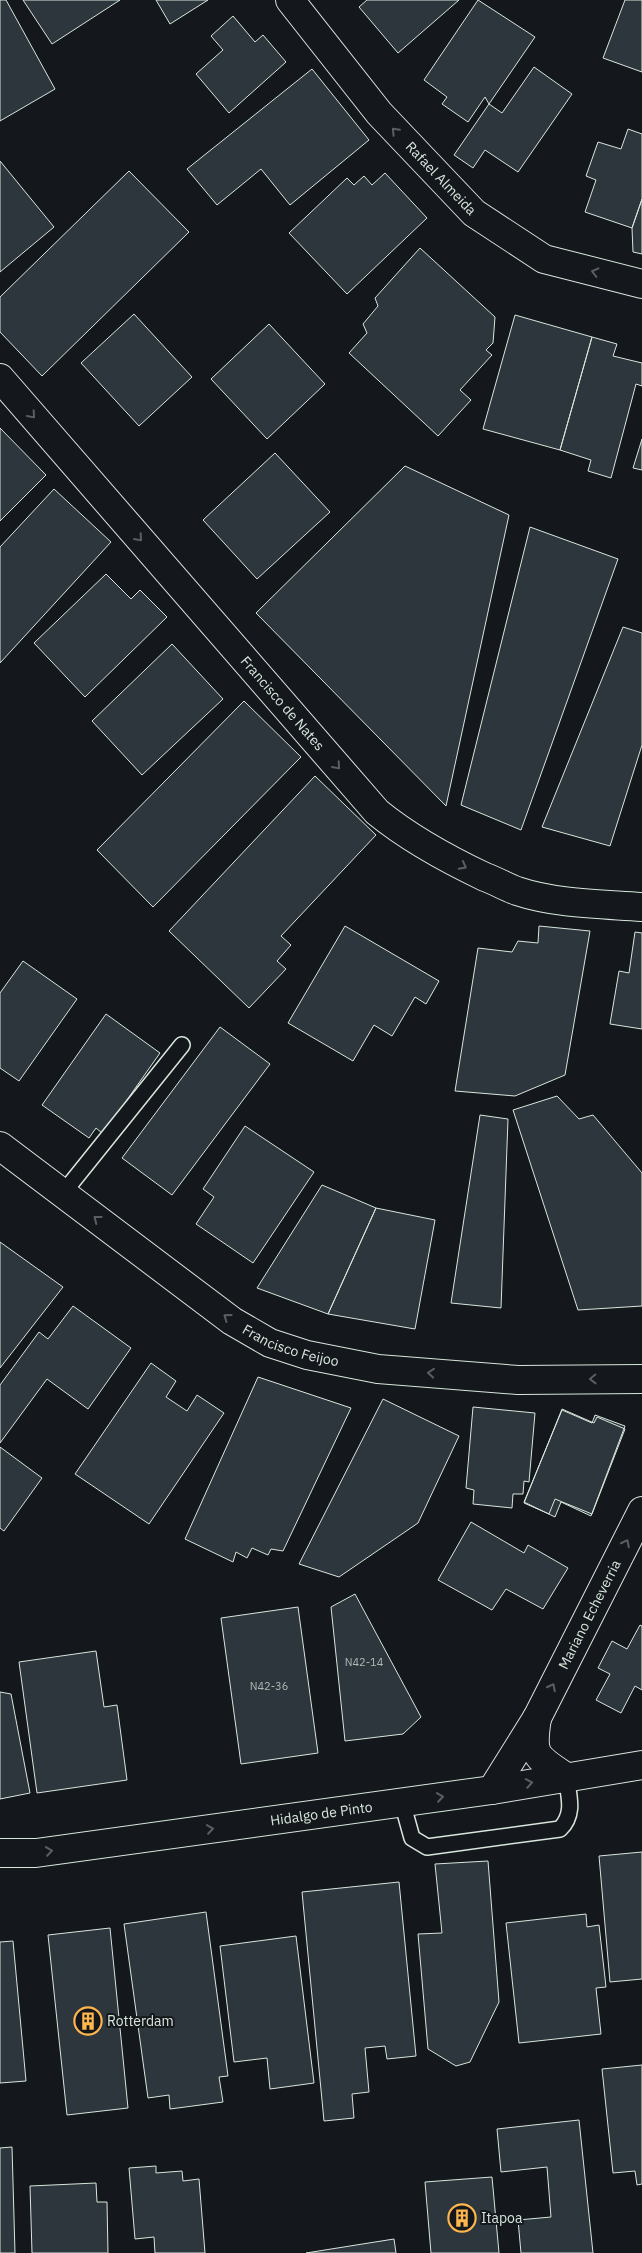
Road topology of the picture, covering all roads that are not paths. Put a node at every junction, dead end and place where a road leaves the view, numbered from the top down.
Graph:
1 (290, 0) edge
2 (642, 284) edge
3 (0, 378) edge
4 (642, 907) edge
5 (182, 1045) dead end
6 (0, 1146) edge
7 (64, 1192) junction
8 (642, 1379) edge
9 (642, 1511) edge
10 (537, 1718) junction
11 (642, 1765) edge
12 (566, 1777) junction
13 (492, 1790) junction
14 (402, 1802) junction
15 (0, 1853) edge

2 -> 1 street, Rafael Almeida
3 -> 4 street, Francisco de Nates
5 - 7 lane
6 - 7 street, Francisco Feijoo
8 -> 7 street, Francisco Feijoo
10 -> 9 street, Mariano Echeverria
10 - 12 street, Mariano Echeverria
10 - 13 street, Mariano Echeverria
11 - 12 street, Hidalgo de Pinto
13 -> 12 street, Hidalgo de Pinto
12 - 14 lane
14 -> 13 street, Hidalgo de Pinto
15 -> 14 street, Hidalgo de Pinto

